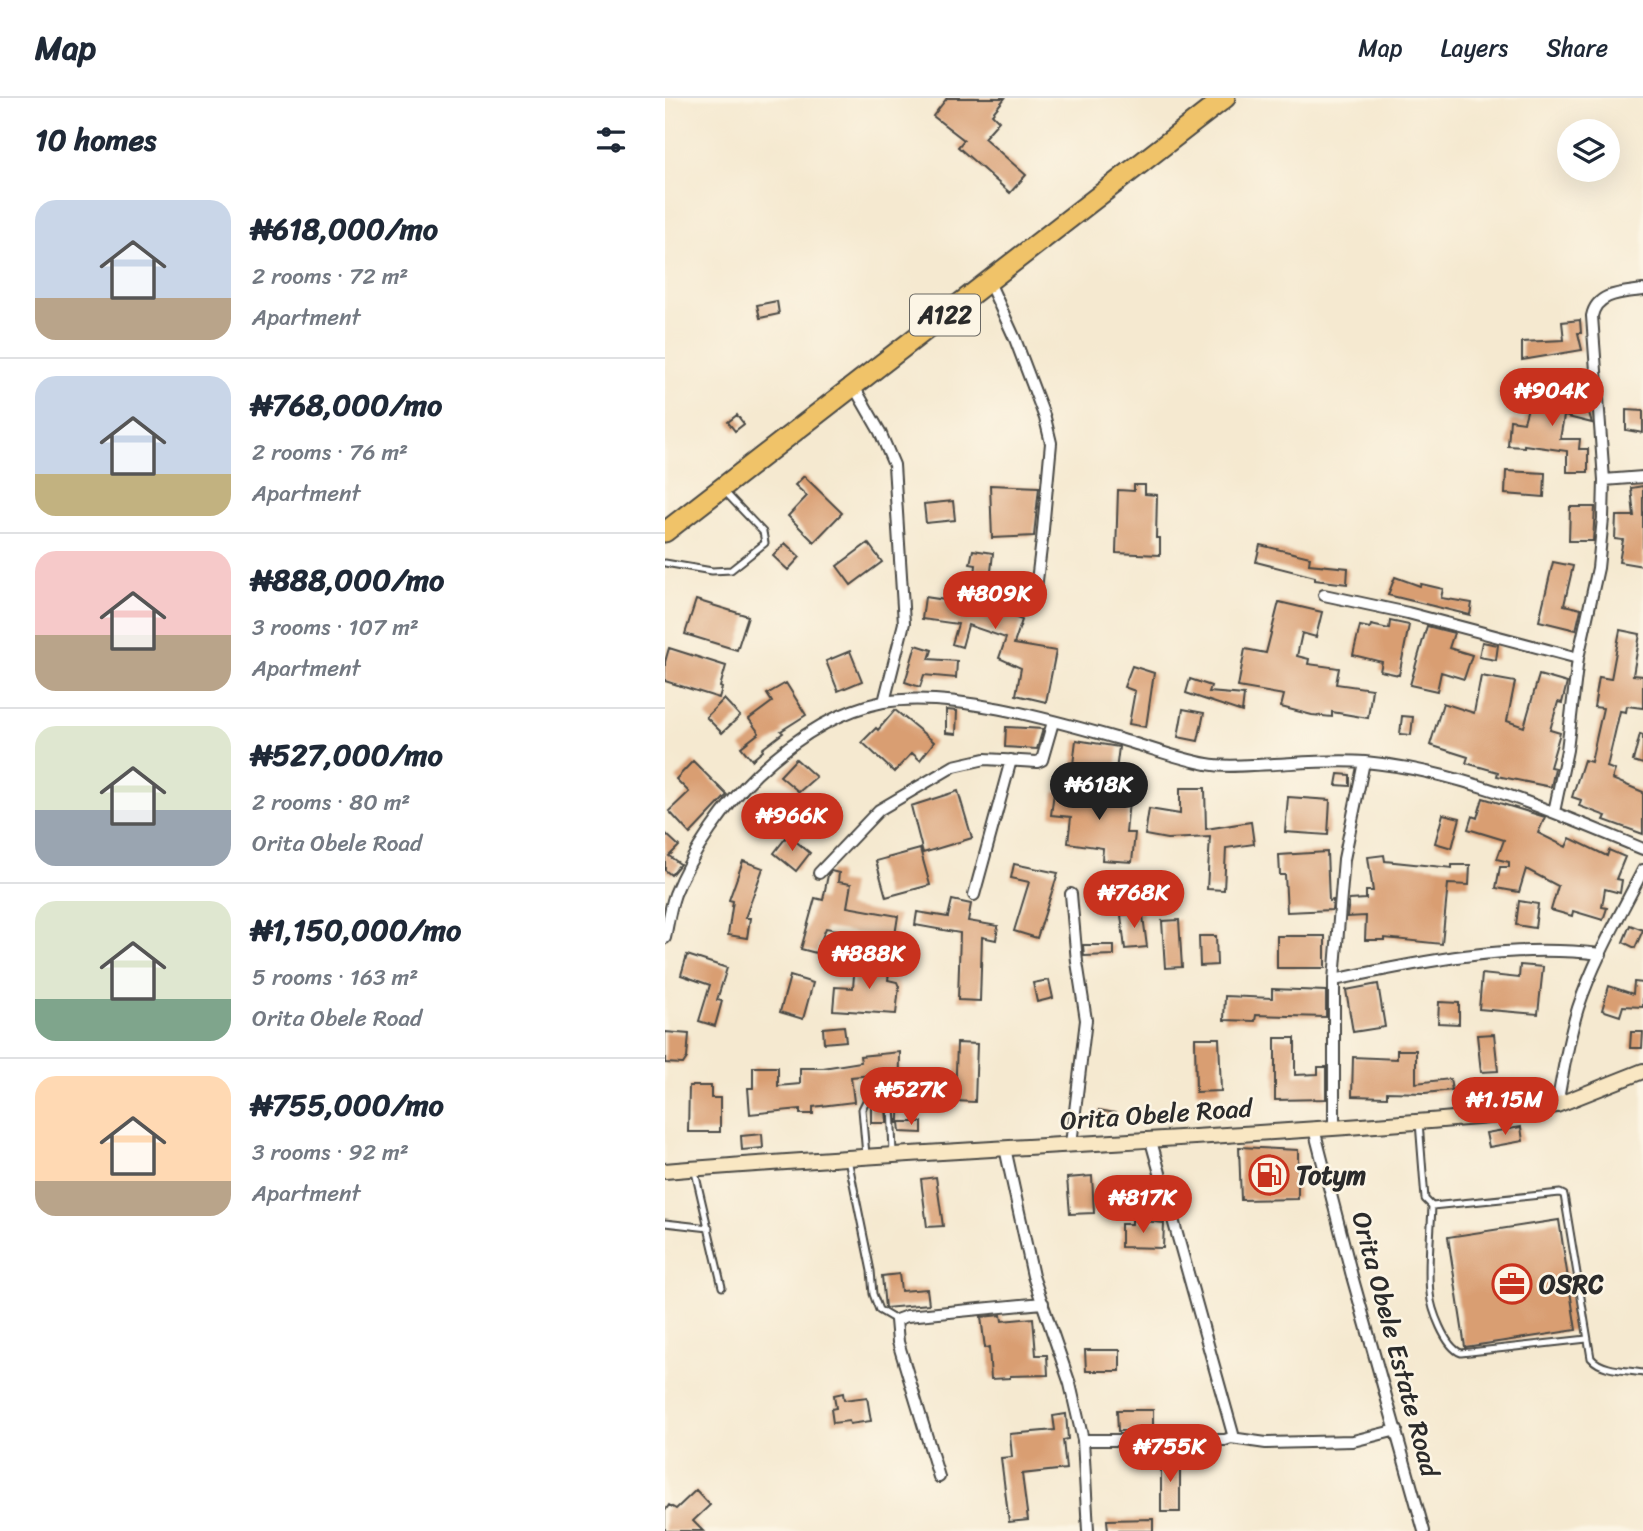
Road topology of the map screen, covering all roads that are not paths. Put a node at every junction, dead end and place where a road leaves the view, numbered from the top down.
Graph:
1 (1225, 98) edge
2 (989, 282) junction
3 (1643, 290) edge
4 (853, 385) junction
5 (1643, 477) edge
6 (1604, 480) junction
7 (721, 488) junction
8 (665, 533) edge
9 (665, 563) edge
10 (1324, 595) dead end
11 (1035, 597) dead end
12 (1578, 658) junction
13 (884, 702) junction
14 (1053, 722) junction
15 (1011, 760) junction
16 (1364, 762) junction
17 (1554, 812) junction
18 (1643, 849) edge
19 (1643, 870) edge
20 (819, 873) dead end
21 (1071, 894) dead end
22 (974, 895) dead end
23 (665, 938) edge
24 (1601, 954) junction
25 (1334, 980) junction
26 (1643, 1071) edge
27 (1557, 1105) junction
28 (1419, 1122) junction
29 (1334, 1127) junction
30 (1314, 1129) junction
31 (1151, 1141) junction
32 (1071, 1144) junction
33 (1005, 1148) junction
34 (893, 1156) junction
35 (867, 1158) junction
36 (848, 1159) junction
37 (695, 1169) junction
38 (665, 1171) edge
39 (1432, 1206) junction
40 (665, 1223) edge
41 (709, 1228) junction
42 (722, 1287) dead end
43 (1043, 1303) junction
44 (896, 1321) junction
45 (1587, 1339) junction
46 (1643, 1373) edge
47 (1397, 1430) junction
48 (1231, 1438) junction
49 (1083, 1440) junction
50 (939, 1478) dead end
51 (1088, 1531) edge
52 (1424, 1531) edge

1 - 2 highway, A122
2 - 4 highway, A122
2 - 11 street
3 - 6 street
4 - 7 highway, A122
4 - 13 street
5 - 6 street
6 - 12 street
7 - 8 highway, A122
7 - 9 lane
10 - 12 street
12 - 17 street
13 - 14 street
13 - 23 street
14 - 15 street
14 - 16 street
15 - 20 street
15 - 22 street
16 - 17 street
16 - 25 street
17 - 18 street
19 - 24 street
21 - 32 street
24 - 25 street
24 - 27 street
25 - 29 street
26 - 27 main road, Orita Obele Road
27 - 28 main road, Orita Obele Road
28 - 29 main road, Orita Obele Road
28 - 39 lane
29 - 30 main road, Orita Obele Road
30 - 31 main road, Orita Obele Road
30 - 47 street, Orita Obele Estate Road
31 - 32 main road, Orita Obele Road
31 - 48 street
32 - 33 main road, Orita Obele Road
33 - 34 main road, Orita Obele Road
33 - 43 street
34 - 35 main road, Orita Obele Road
34 - 35 lane
35 - 36 main road, Orita Obele Road
36 - 37 main road, Orita Obele Road
36 - 44 lane
37 - 38 main road, Orita Obele Road
37 - 41 lane
39 - 45 lane
39 - 45 lane
40 - 41 lane
41 - 42 lane
43 - 44 street
43 - 49 street
44 - 50 street
45 - 46 lane
47 - 48 street
47 - 52 street, Orita Obele Estate Road
48 - 49 street
49 - 51 street

